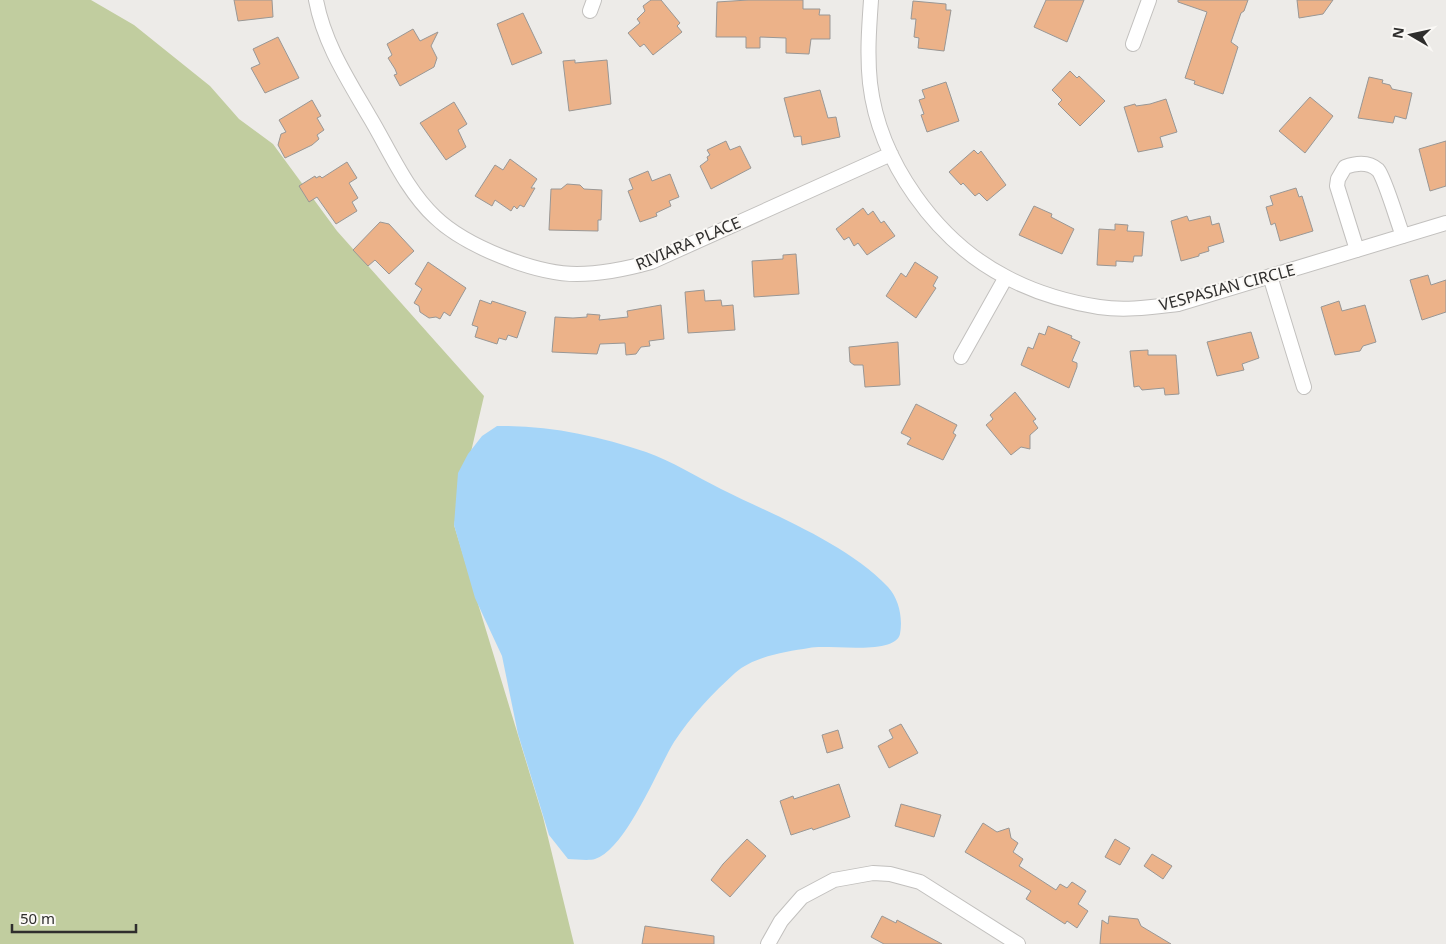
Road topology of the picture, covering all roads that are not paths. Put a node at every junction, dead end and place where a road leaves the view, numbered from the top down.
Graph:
1 (316, 0) edge
2 (871, 0) edge
3 (1149, 0) edge
4 (1133, 44) dead end
5 (891, 154) junction
6 (1446, 223) edge
7 (1403, 236) junction
8 (1357, 250) junction
9 (1270, 276) junction
10 (1006, 277) junction
11 (961, 357) dead end
12 (1304, 387) dead end
13 (768, 944) edge
14 (1018, 944) edge

1 - 5 street, RIVIARA PLACE
2 - 5 street, VESPASIAN CIRCLE
3 - 4 street
5 - 10 street, VESPASIAN CIRCLE
6 - 7 street, VESPASIAN CIRCLE
7 - 8 street, VESPASIAN CIRCLE
7 - 8 street
8 - 9 street, VESPASIAN CIRCLE
9 - 10 street, VESPASIAN CIRCLE
9 - 12 street
10 - 11 street
13 - 14 street

